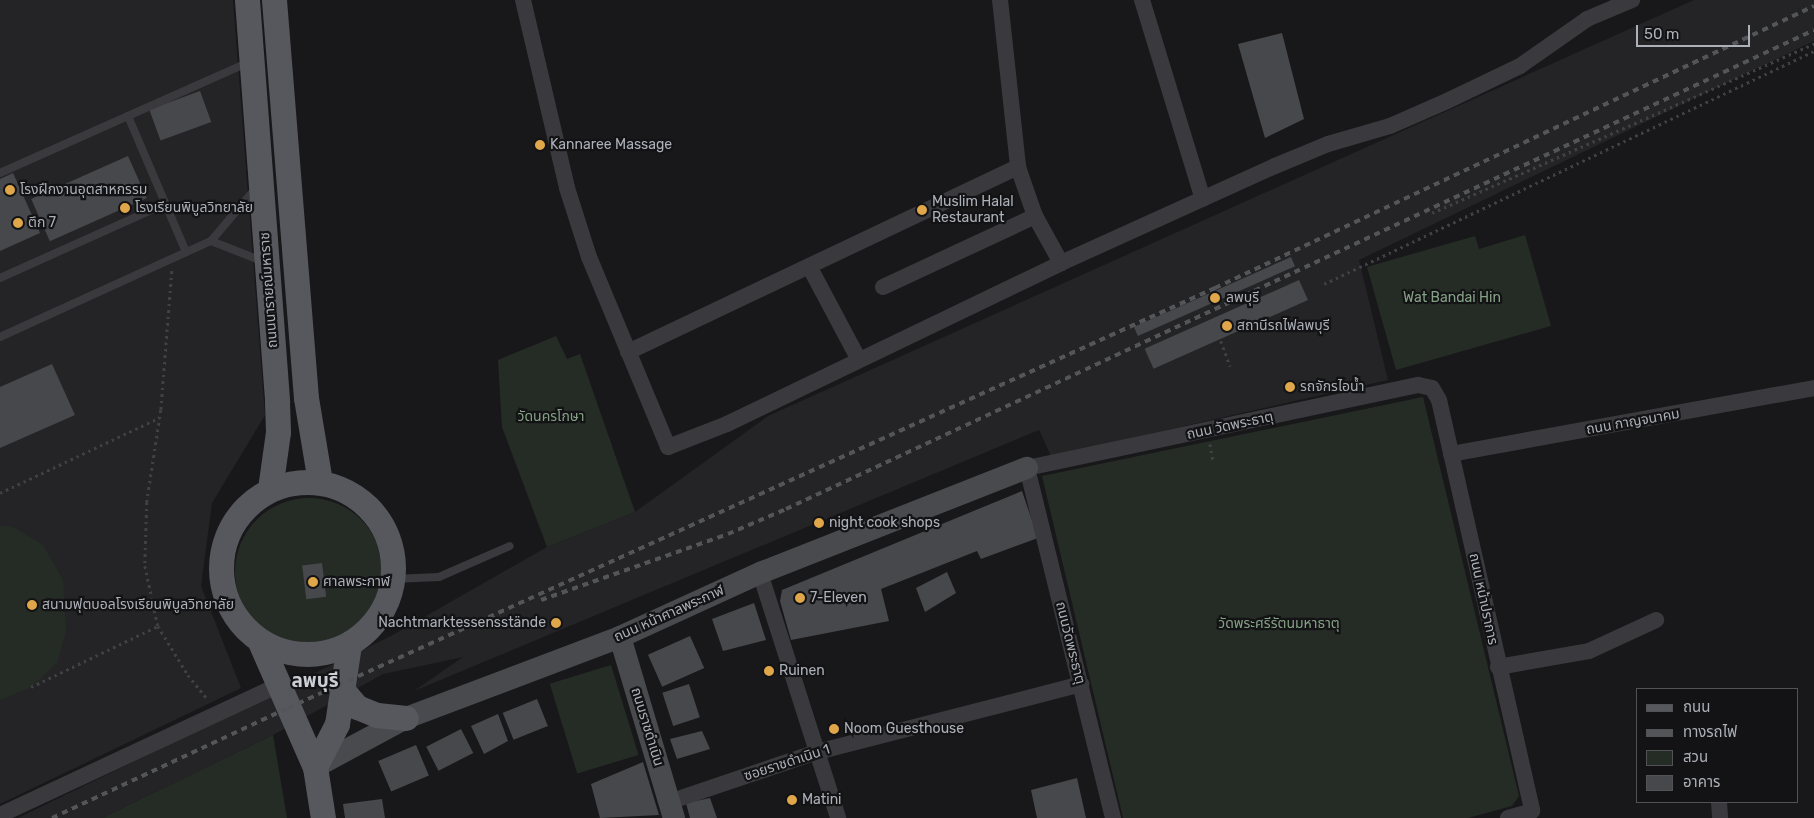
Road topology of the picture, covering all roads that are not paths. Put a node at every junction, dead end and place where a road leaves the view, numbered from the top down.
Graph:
1 (247, 0) edge
2 (274, 0) edge
3 (523, 0) edge
4 (1000, 0) edge
5 (1142, 0) edge
6 (1632, 0) edge
7 (251, 60) junction
8 (128, 116) junction
9 (1018, 167) junction
10 (0, 174) edge
11 (260, 183) junction
12 (1203, 199) junction
13 (166, 204) junction
14 (1035, 216) junction
15 (211, 241) junction
16 (186, 252) junction
17 (267, 263) junction
18 (1061, 263) junction
19 (809, 266) junction
20 (0, 278) edge
21 (883, 287) dead end
22 (0, 337) edge
23 (628, 352) junction
24 (859, 360) junction
25 (1432, 388) joint
26 (1814, 388) edge
27 (1451, 454) junction
28 (1027, 468) junction
29 (320, 482) junction
30 (270, 489) junction
31 (510, 546) dead end
32 (760, 573) junction
33 (393, 579) junction
34 (1656, 620) dead end
35 (620, 637) junction
36 (260, 642) junction
37 (348, 645) junction
38 (1498, 668) junction
39 (1081, 684) junction
40 (279, 685) junction
41 (344, 692) junction
42 (406, 718) junction
43 (817, 752) junction
44 (314, 767) junction
45 (1719, 803) edge
46 (672, 810) edge
47 (0, 815) edge
48 (323, 818) edge
49 (838, 818) edge
50 (1113, 818) edge
51 (1508, 818) edge
52 (1720, 818) edge

1 - 7 main road, ถนนนารายณ์มหาราช
2 - 29 main road, ถนนนารายณ์มหาราช
3 - 23 street
4 - 9 street
5 - 12 street
6 - 12 street
7 - 8 lane
7 - 11 main road, ถนนนารายณ์มหาราช
8 - 10 lane
8 - 13 lane
9 - 14 street
9 - 19 street
11 - 15 lane
11 - 17 main road, ถนนนารายณ์มหาราช
12 - 18 street
13 - 16 lane
13 - 20 lane
14 - 18 street
14 - 21 street
15 - 16 lane
15 - 17 lane
16 - 22 lane
17 - 30 main road, ถนนนารายณ์มหาราช
18 - 24 street
19 - 23 street
19 - 24 street
23 - 24 street
25 - 27 street, ถนน หน้าปราการ
25 - 28 street, ถนน วัดพระธาตุ
26 - 27 street, ถนน กาญจนาคม
27 - 38 street, ถนน หน้าปราการ
28 - 32 street, ถนน หน้าศาลพระกาฬ
28 - 39 street, ถนนวัดพระธาตุ
29 - 30 main road
29 - 33 main road
30 - 36 main road
31 - 33 lane
32 - 35 street, ถนน หน้าศาลพระกาฬ
32 - 43 street
33 - 37 main road
34 - 38 street
35 - 42 street, ถนน หน้าศาลพระกาฬ
35 - 46 street, ถนนราชดำเนิน
36 - 37 main road
36 - 40 main road
37 - 41 main road
38 - 51 street, ถนน หน้าปราการ
39 - 43 street, ซอยราชดำเนิน 1
39 - 50 street, ถนนวัดพระธาตุ
40 - 44 main road
40 - 47 street
41 - 42 main road
41 - 44 main road
42 - 44 street, ถนน หน้าศาลพระกาฬ
43 - 46 street, ซอยราชดำเนิน 1
43 - 49 street
44 - 48 main road
45 - 52 street

